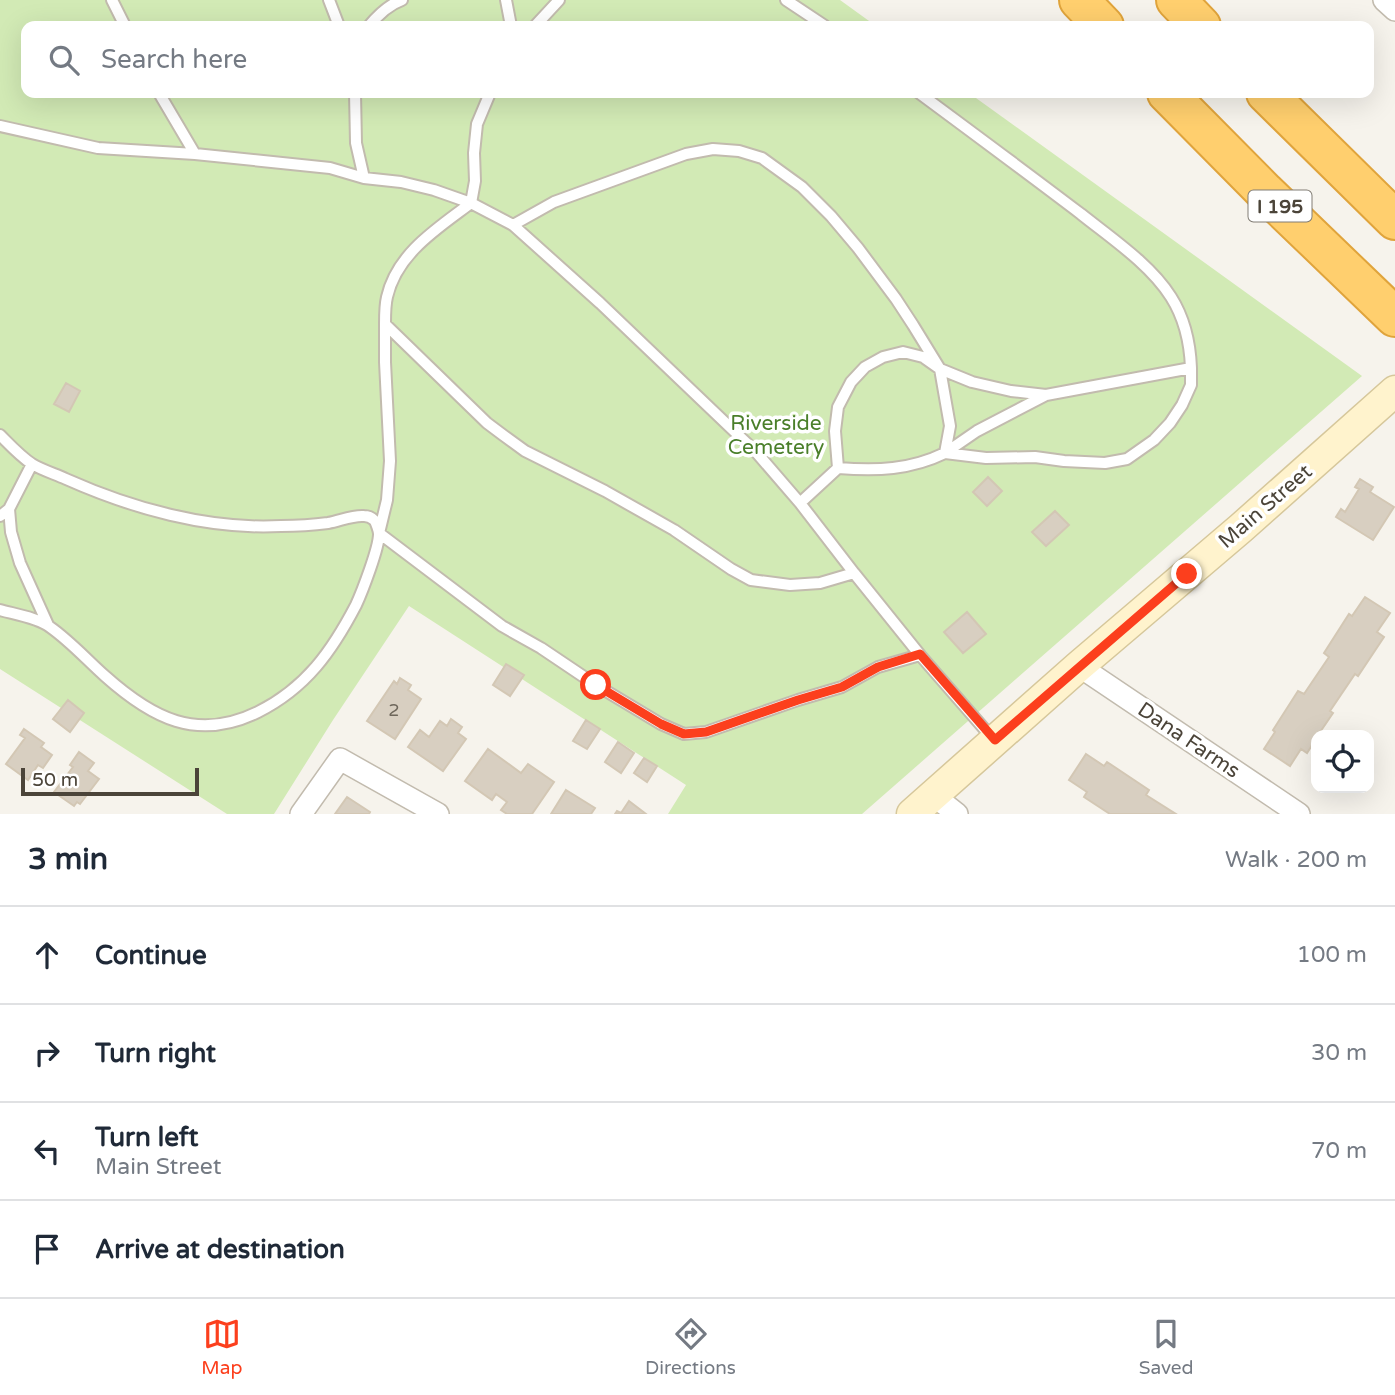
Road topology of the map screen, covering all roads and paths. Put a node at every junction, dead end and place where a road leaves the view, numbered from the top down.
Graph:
1 (112, 0) edge
2 (329, 0) edge
3 (402, 0) edge
4 (506, 0) edge
5 (559, 0) edge
6 (786, 0) edge
7 (1079, 0) edge
8 (1176, 0) edge
9 (1384, 0) edge
10 (1395, 10) edge
11 (122, 21) edge
12 (337, 21) edge
13 (373, 21) edge
14 (511, 21) edge
15 (539, 21) edge
16 (818, 21) edge
17 (1099, 21) edge
18 (1197, 21) edge
19 (162, 98) edge
20 (355, 98) edge
21 (488, 98) edge
22 (926, 98) edge
23 (1172, 98) edge
24 (1271, 98) edge
25 (0, 126) edge
26 (195, 154) junction
27 (364, 178) junction
28 (471, 202) junction
29 (1395, 220) edge
30 (513, 225) junction
31 (1395, 317) edge
32 (385, 324) junction
33 (1191, 368) junction
34 (940, 369) junction
35 (1395, 391) edge
36 (1046, 395) junction
37 (0, 435) edge
38 (945, 453) junction
39 (32, 464) junction
40 (838, 468) junction
41 (800, 503) junction
42 (4, 513) edge
43 (379, 533) junction
44 (854, 573) junction
45 (0, 610) edge
46 (48, 625) junction
47 (920, 654) junction
48 (1079, 666) junction
49 (995, 740) junction
50 (922, 805) edge
51 (301, 814) edge
52 (438, 814) edge
53 (957, 814) edge
54 (1299, 814) edge

1 - 11 lane
2 - 12 lane
3 - 13 lane
4 - 14 lane
5 - 15 lane
6 - 16 lane
7 - 17 highway
8 - 18 highway
9 - 10 street
19 - 26 lane
20 - 27 lane
21 - 28 lane
22 - 33 lane
23 - 31 highway, I 195
24 - 29 highway
25 - 26 lane
26 - 27 lane
27 - 28 lane
28 - 30 lane
28 - 32 lane
30 - 34 lane
30 - 41 lane
32 - 43 lane
32 - 44 lane
33 - 36 lane
33 - 38 lane
34 - 36 lane
34 - 38 lane
34 - 40 lane
35 - 48 main road, Main Street
36 - 38 lane
37 - 39 lane
38 - 40 lane
39 - 42 lane
39 - 43 lane
40 - 41 lane
41 - 44 lane
42 - 46 lane
43 - 46 lane
43 - 47 lane
44 - 47 lane
45 - 46 lane
47 - 49 lane
48 - 49 main road, Main Street
48 - 54 street, Dana Farms
49 - 50 main road, Main Street
50 - 53 street
51 - 52 street

